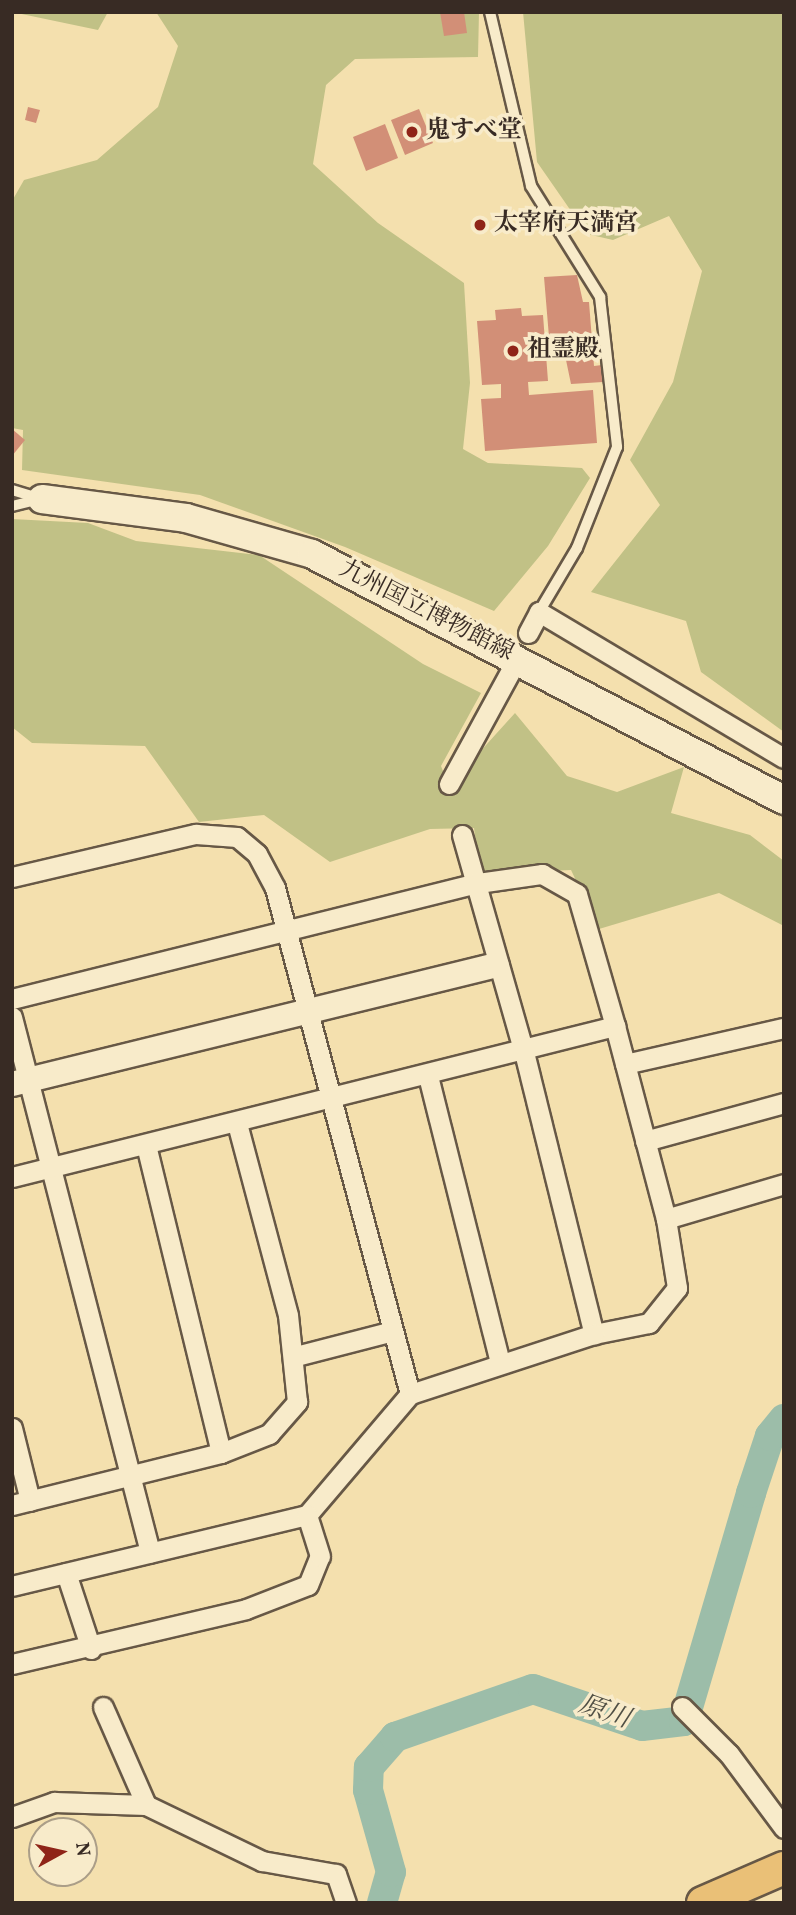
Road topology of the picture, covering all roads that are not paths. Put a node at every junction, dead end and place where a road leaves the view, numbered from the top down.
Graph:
1 (490, 12) edge
2 (12, 490) edge
3 (42, 499) junction
4 (12, 506) edge
5 (539, 612) junction
6 (528, 633) dead end
7 (510, 672) dead end
8 (784, 758) edge
9 (449, 784) dead end
10 (784, 800) edge
11 (462, 835) dead end
12 (12, 877) edge
13 (478, 883) junction
14 (287, 932) junction
15 (497, 965) junction
16 (12, 999) edge
17 (308, 1013) junction
18 (12, 1017) edge
19 (615, 1026) junction
20 (784, 1028) edge
21 (524, 1052) junction
22 (625, 1064) junction
23 (428, 1076) junction
24 (20, 1082) edge
25 (332, 1099) junction
26 (784, 1103) edge
27 (237, 1122) junction
28 (645, 1141) junction
29 (146, 1145) junction
30 (49, 1169) junction
31 (12, 1177) edge
32 (784, 1185) edge
33 (666, 1219) junction
34 (393, 1331) junction
35 (594, 1334) junction
36 (296, 1356) junction
37 (500, 1363) junction
38 (410, 1394) junction
39 (12, 1428) edge
40 (221, 1453) junction
41 (126, 1476) junction
42 (21, 1503) edge
43 (307, 1515) junction
44 (150, 1552) junction
45 (66, 1573) junction
46 (12, 1586) edge
47 (91, 1649) junction
48 (12, 1664) edge
49 (103, 1707) dead end
50 (681, 1707) dead end
51 (146, 1805) junction
52 (12, 1817) edge
53 (784, 1828) edge
54 (784, 1868) edge
55 (346, 1903) edge
56 (703, 1903) edge

1 - 5 lane
2 - 3 lane
3 - 4 lane
3 - 10 main road, 九州国立博物館線
5 - 6 street
5 - 8 street
7 - 9 street
11 - 13 street
12 - 14 street
13 - 14 street
13 - 15 street
13 - 19 street
14 - 16 street
14 - 17 street
15 - 17 street
15 - 21 street
17 - 24 street
17 - 25 street
18 - 24 street
19 - 21 street
19 - 22 street
20 - 22 street
21 - 23 street
21 - 35 street
22 - 28 street
23 - 25 street
23 - 37 street
24 - 30 street
25 - 27 street
25 - 34 street
26 - 28 street
27 - 29 street
27 - 36 street
28 - 33 street
29 - 30 street
29 - 40 street
30 - 31 street
30 - 41 street
32 - 33 street
33 - 35 street
34 - 36 street
34 - 38 street
35 - 37 street
36 - 40 street
37 - 38 street
38 - 43 street
39 - 42 street
40 - 41 street
41 - 42 street
41 - 44 street
43 - 44 street
43 - 47 street
44 - 45 street
45 - 46 street
45 - 47 street
47 - 48 street
49 - 51 street
50 - 53 street
51 - 52 street
51 - 55 street
54 - 56 main road

